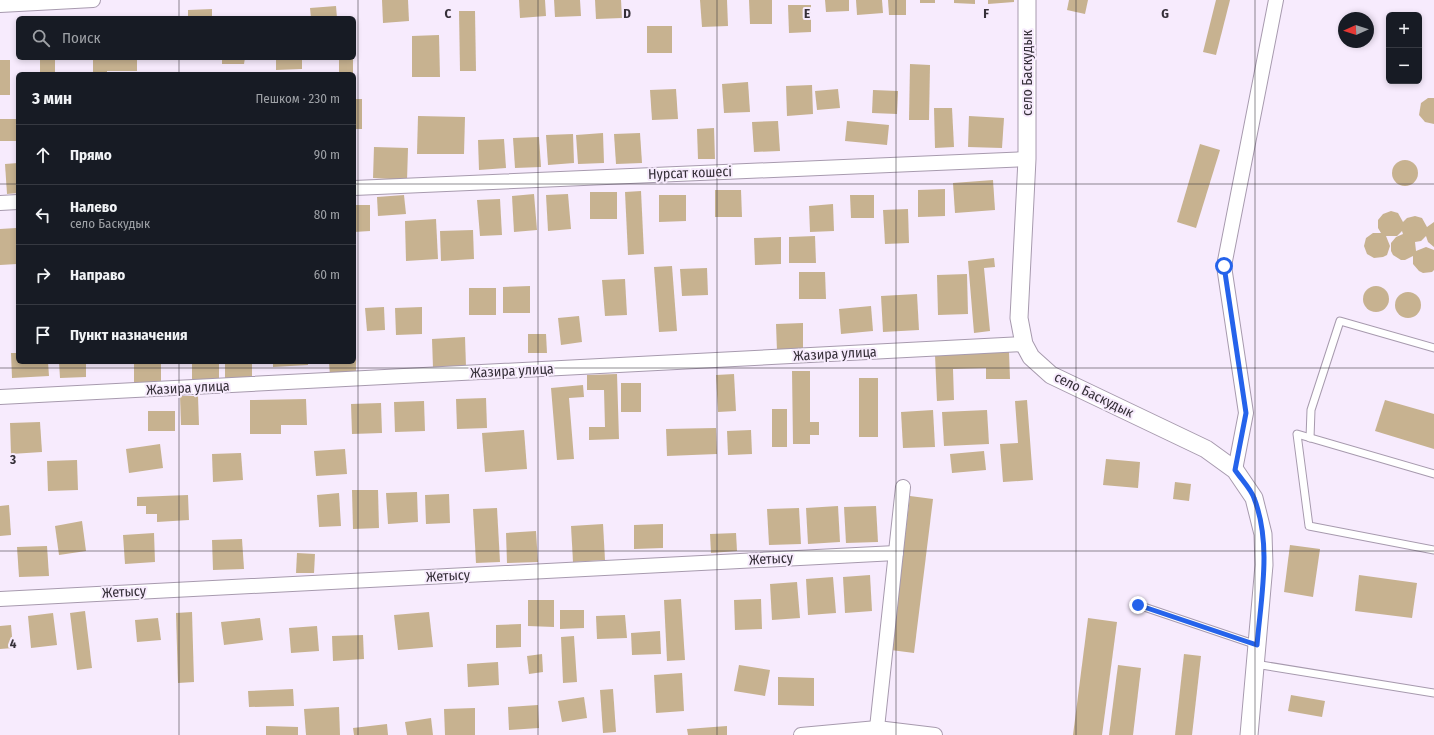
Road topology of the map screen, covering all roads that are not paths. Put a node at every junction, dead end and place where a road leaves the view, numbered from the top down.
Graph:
1 (92, 0) edge
2 (1027, 0) edge
3 (1276, 0) edge
4 (0, 5) edge
5 (1027, 159) junction
6 (356, 188) edge
7 (16, 202) edge
8 (0, 203) edge
9 (1024, 344) junction
10 (1434, 348) edge
11 (0, 397) edge
12 (1310, 438) junction
13 (1235, 470) junction
14 (1434, 474) edge
15 (903, 487) dead end
16 (1434, 550) edge
17 (896, 553) junction
18 (0, 599) edge
19 (1138, 605) dead end
20 (1257, 645) junction
21 (1255, 664) junction
22 (1434, 693) edge
23 (877, 728) junction
24 (802, 735) edge
25 (935, 735) edge
26 (1249, 735) edge

1 - 4 street
2 - 5 street, село Баскудык
3 - 13 street
5 - 6 street, Нурсат кошесi
5 - 9 street, село Баскудык
7 - 8 street
9 - 11 street, Жазира улица
9 - 13 street, село Баскудык
10 - 12 lane
12 - 14 lane
12 - 16 lane
13 - 20 street, село Баскудык
15 - 17 street
17 - 18 street, Жетысу
17 - 23 street
19 - 20 lane
20 - 21 street, село Баскудык
21 - 22 lane
21 - 26 street, село Баскудык
23 - 24 street
23 - 25 street

